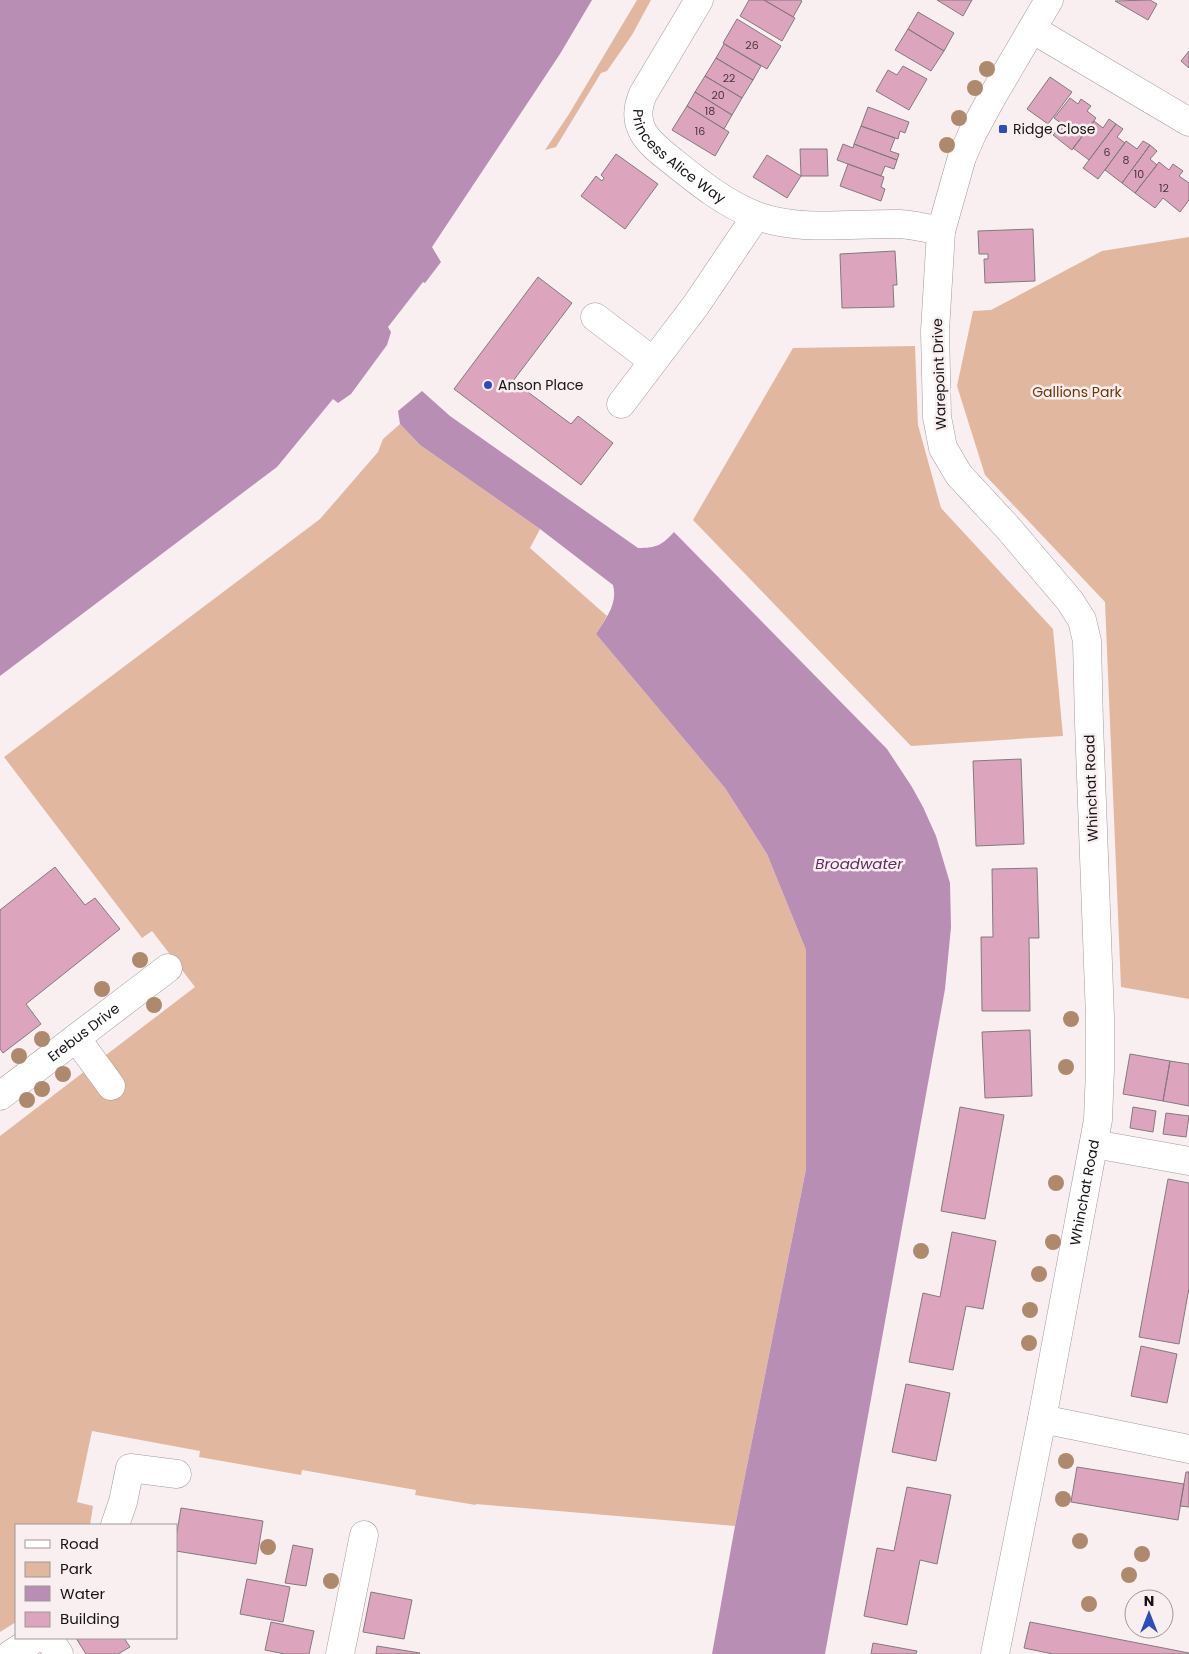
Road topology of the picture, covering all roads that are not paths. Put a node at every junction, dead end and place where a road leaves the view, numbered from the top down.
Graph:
1 (699, 0) edge
2 (1049, 0) edge
3 (1032, 29) junction
4 (1189, 122) edge
5 (756, 216) junction
6 (941, 230) junction
7 (595, 317) dead end
8 (653, 361) junction
9 (621, 404) dead end
10 (1089, 723) joint
11 (168, 968) dead end
12 (76, 1038) junction
13 (112, 1086) dead end
14 (0, 1096) edge
15 (1094, 1144) junction
16 (1189, 1161) edge
17 (1042, 1419) junction
18 (1189, 1448) edge
19 (177, 1474) dead end
20 (115, 1524) edge
21 (364, 1535) dead end
22 (34, 1639) edge
23 (49, 1639) edge
24 (11, 1654) edge
25 (59, 1654) edge
26 (340, 1654) edge
27 (996, 1654) edge

1 - 5 street, Princess Alice Way
2 - 3 street, Warepoint Drive
3 - 4 street
3 - 6 street, Warepoint Drive
5 - 6 street, Princess Alice Way
5 - 8 street
6 - 10 street, Warepoint Drive
7 - 8 street
8 - 9 street
10 - 15 street, Whinchat Road
11 - 12 street, Erebus Drive
12 - 13 street
12 - 14 street, Erebus Drive
15 - 16 street
15 - 17 street, Whinchat Road
17 - 18 street
17 - 27 street, Whinchat Road
19 - 20 street
21 - 26 street
22 - 24 street
23 - 25 street

